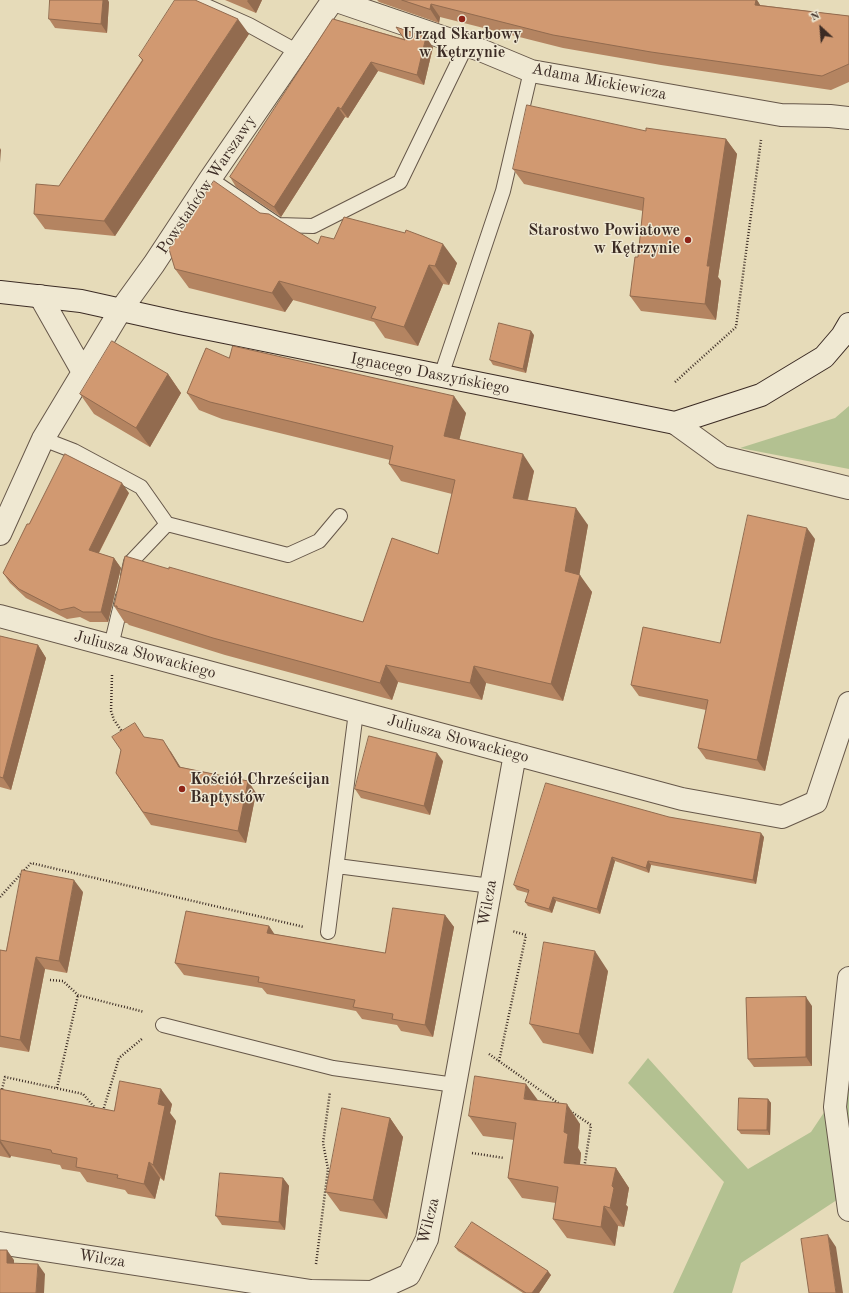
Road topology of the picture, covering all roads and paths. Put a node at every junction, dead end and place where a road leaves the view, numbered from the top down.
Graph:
1 (193, 0) edge
2 (334, 0) edge
3 (466, 46) junction
4 (298, 52) junction
5 (531, 71) junction
6 (765, 112) junction
7 (849, 118) edge
8 (210, 179) junction
9 (0, 292) edge
10 (40, 296) junction
11 (120, 311) junction
12 (849, 324) edge
13 (83, 372) junction
14 (441, 376) junction
15 (675, 382) dead end
16 (675, 423) junction
17 (43, 439) junction
18 (849, 488) edge
19 (340, 516) dead end
20 (167, 524) junction
21 (0, 534) edge
22 (0, 616) edge
23 (111, 646) junction
24 (112, 672) dead end
25 (849, 704) edge
26 (356, 712) junction
27 (126, 737) edge
28 (515, 754) junction
29 (336, 866) junction
30 (491, 886) junction
31 (0, 896) edge
32 (484, 923) junction
33 (328, 932) joint
34 (849, 978) edge
35 (50, 980) edge
36 (78, 995) junction
37 (163, 1025) junction
38 (486, 1051) dead end
39 (499, 1061) junction
40 (333, 1068) junction
41 (455, 1085) junction
42 (57, 1088) junction
43 (0, 1098) edge
44 (97, 1110) edge
45 (102, 1116) edge
46 (584, 1170) edge
47 (849, 1210) edge
48 (0, 1243) edge
49 (311, 1291) junction

1 - 4 lane
2 - 3 street, Adama Mickiewicza
2 - 4 street, Powstańców Warszawy
3 - 5 street, Adama Mickiewicza
3 - 8 lane
4 - 8 street, Powstańców Warszawy
5 - 6 street, Adama Mickiewicza
5 - 14 lane
6 - 7 street, Adama Mickiewicza
6 - 15 path
8 - 11 street, Powstańców Warszawy
9 - 10 street, Ignacego Daszyńskiego
10 - 11 street, Ignacego Daszyńskiego
10 - 13 street
11 - 13 street, Powstańców Warszawy
11 - 14 street, Ignacego Daszyńskiego
12 - 16 street
13 - 17 street, Powstańców Warszawy
14 - 16 street, Ignacego Daszyńskiego
16 - 18 street, Ignacego Daszyńskiego
17 - 20 lane
17 - 21 street, Powstańców Warszawy
19 - 20 lane
20 - 23 lane
22 - 23 street, Juliusza Słowackiego
23 - 26 street, Juliusza Słowackiego
24 - 27 path
25 - 28 street, Juliusza Słowackiego
26 - 28 street, Juliusza Słowackiego
26 - 29 lane
28 - 30 street, Wilcza
29 - 30 lane
29 - 33 lane
30 - 32 street, Wilcza
31 - 33 path
32 - 39 path
32 - 41 street, Wilcza
34 - 47 street
35 - 36 path
36 - 37 path
36 - 42 path
37 - 40 lane
37 - 45 path
38 - 39 path
39 - 46 path
40 - 41 lane
40 - 49 path
41 - 49 street, Wilcza
42 - 43 path
42 - 44 path
48 - 49 street, Wilcza

